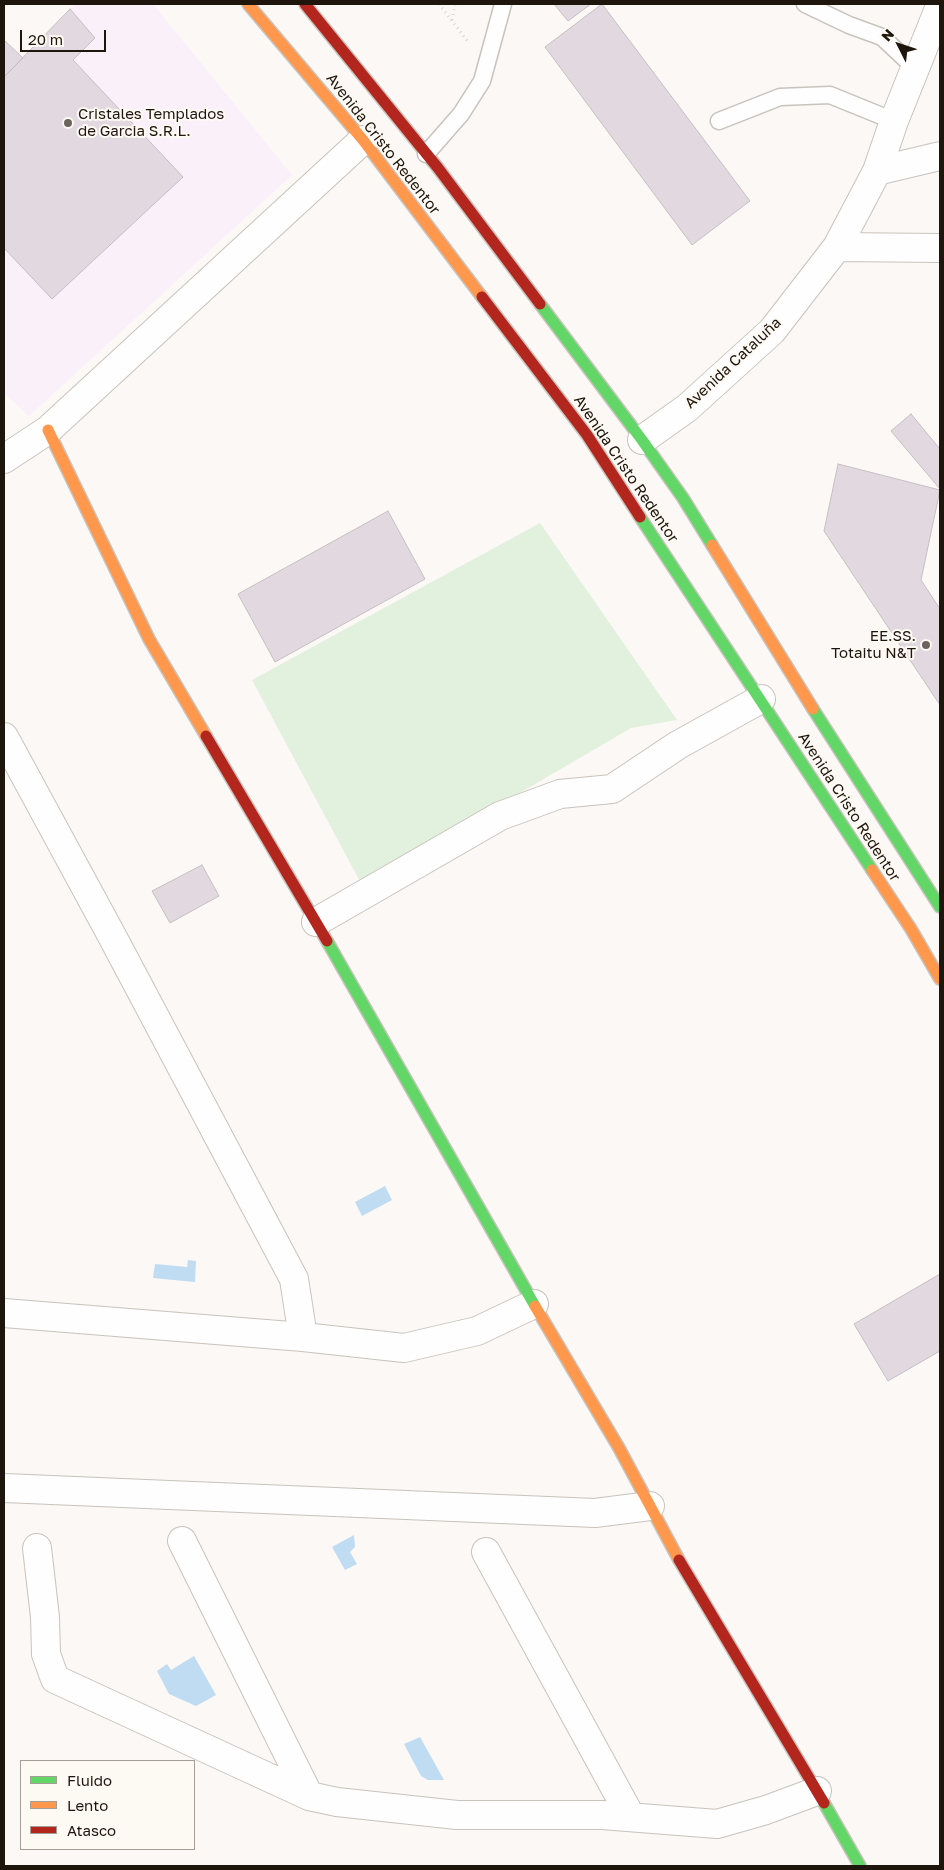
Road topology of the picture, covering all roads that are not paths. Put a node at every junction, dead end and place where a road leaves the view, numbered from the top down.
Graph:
1 (248, 4) edge
2 (305, 4) edge
3 (503, 4) edge
4 (805, 4) edge
5 (940, 6) edge
6 (914, 68) junction
7 (719, 121) dead end
8 (894, 121) junction
9 (363, 140) junction
10 (426, 154) junction
11 (940, 156) edge
12 (877, 171) junction
13 (837, 247) junction
14 (940, 248) edge
15 (48, 430) junction
16 (642, 440) junction
17 (4, 459) edge
18 (761, 699) junction
19 (4, 737) edge
20 (940, 907) edge
21 (316, 922) junction
22 (940, 979) edge
23 (534, 1304) junction
24 (4, 1313) edge
25 (303, 1336) junction
26 (4, 1488) edge
27 (650, 1506) junction
28 (182, 1541) dead end
29 (37, 1548) dead end
30 (486, 1552) dead end
31 (817, 1791) junction
32 (309, 1796) junction
33 (631, 1817) junction
34 (860, 1866) edge

1 - 9 main road, Avenida Cristo Redentor
2 - 10 main road, Avenida Cristo Redentor
3 - 10 lane
4 - 6 lane
5 - 6 street, Avenida Cataluña
6 - 8 street, Avenida Cataluña
7 - 8 lane
8 - 12 street, Avenida Cataluña
9 - 15 street
9 - 18 main road, Avenida Cristo Redentor
10 - 16 main road, Avenida Cristo Redentor
11 - 12 street
12 - 13 street, Avenida Cataluña
13 - 14 street
13 - 16 street, Avenida Cataluña
15 - 17 street
15 - 21 main road
16 - 20 main road, Avenida Cristo Redentor
18 - 21 street
18 - 22 main road, Avenida Cristo Redentor
19 - 25 street
21 - 23 main road
23 - 25 street
23 - 27 main road
24 - 25 street
26 - 27 street
27 - 31 main road
28 - 32 street
29 - 32 street
30 - 33 street
31 - 33 street
31 - 34 main road
32 - 33 street

